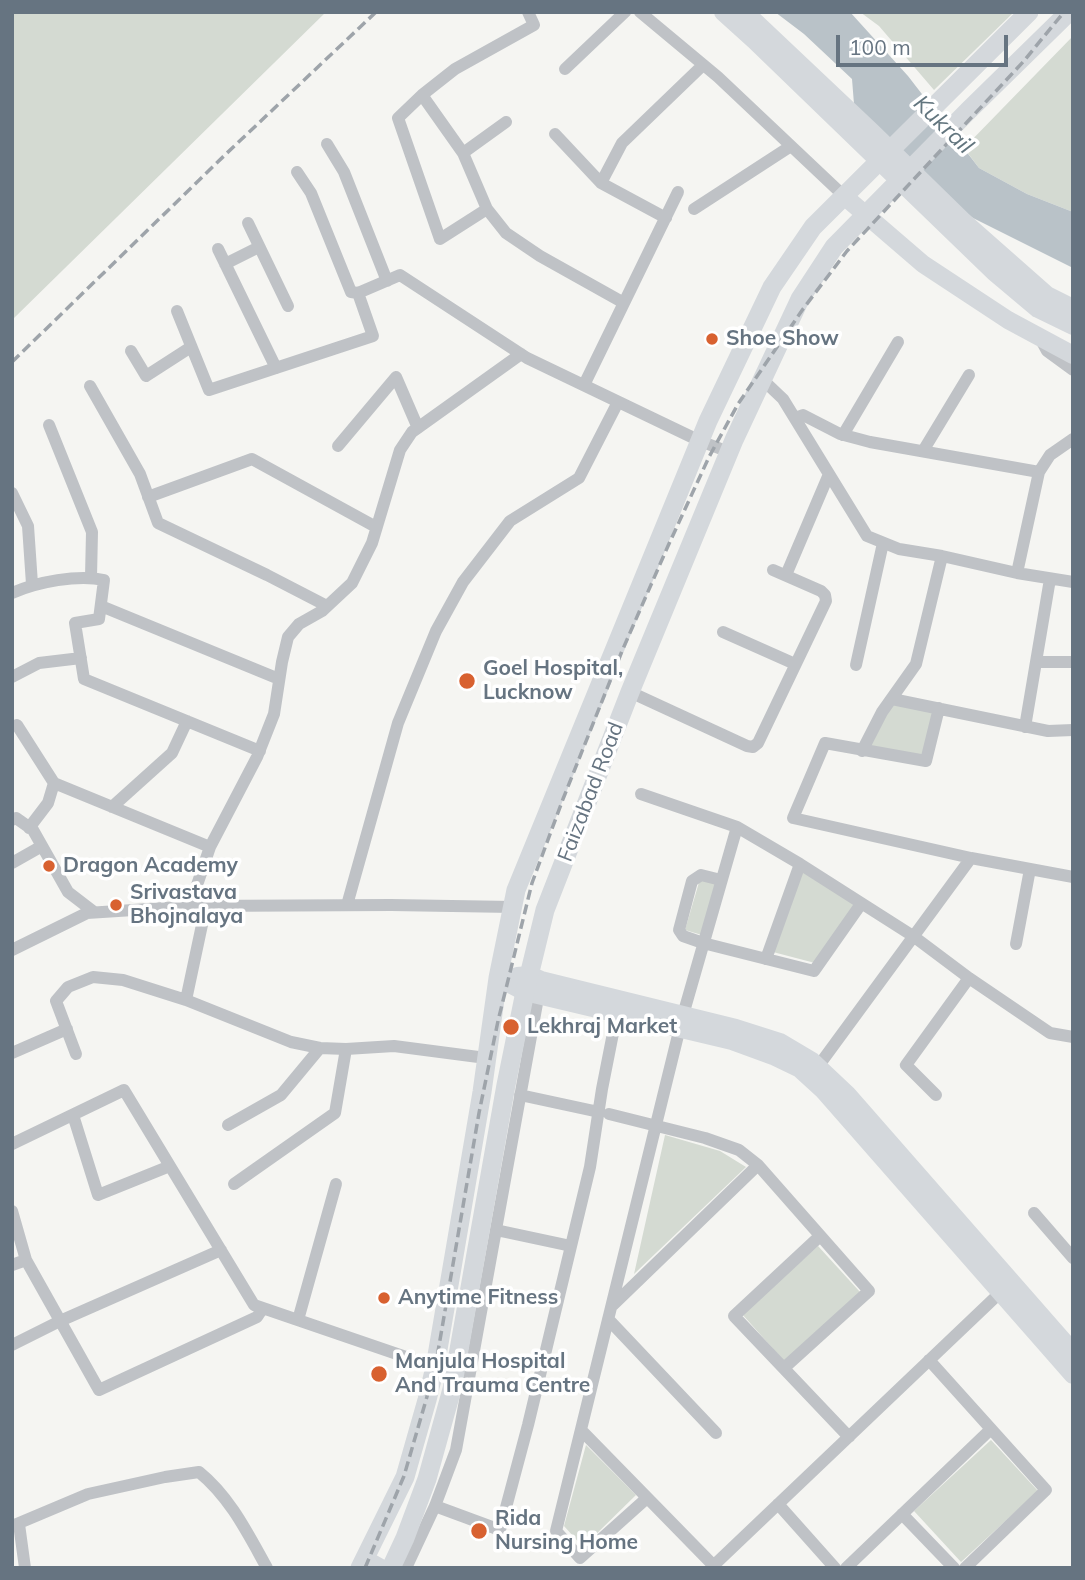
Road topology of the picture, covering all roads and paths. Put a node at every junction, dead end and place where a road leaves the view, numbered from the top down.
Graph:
1 (528, 12) edge
2 (625, 12) edge
3 (640, 12) edge
4 (723, 12) edge
5 (745, 12) edge
6 (1029, 12) edge
7 (1069, 12) edge
8 (703, 65) junction
9 (565, 69) dead end
10 (422, 95) junction
11 (506, 122) dead end
12 (555, 134) dead end
13 (327, 144) dead end
14 (791, 146) junction
15 (463, 153) junction
16 (297, 172) dead end
17 (601, 183) junction
18 (678, 192) dead end
19 (844, 196) junction
20 (487, 209) junction
21 (694, 209) dead end
22 (866, 214) junction
23 (666, 218) junction
24 (248, 223) dead end
25 (259, 247) junction
26 (218, 250) dead end
27 (226, 264) junction
28 (387, 281) junction
29 (358, 293) junction
30 (624, 303) junction
31 (288, 306) dead end
32 (1073, 308) edge
33 (177, 311) dead end
34 (1073, 326) edge
35 (1039, 336) junction
36 (898, 342) dead end
37 (191, 347) junction
38 (131, 351) dead end
39 (521, 354) junction
40 (1073, 355) edge
41 (276, 368) junction
42 (1073, 370) edge
43 (969, 375) dead end
44 (763, 380) junction
45 (584, 385) junction
46 (90, 386) dead end
47 (618, 402) junction
48 (795, 418) junction
49 (49, 425) dead end
50 (418, 428) junction
51 (843, 435) junction
52 (1073, 439) edge
53 (700, 441) junction
54 (338, 446) dead end
55 (729, 452) junction
56 (923, 452) junction
57 (1039, 472) junction
58 (829, 474) junction
59 (12, 493) edge
60 (148, 497) junction
61 (376, 527) junction
62 (883, 543) junction
63 (942, 556) junction
64 (773, 570) dead end
65 (1017, 573) junction
66 (786, 575) junction
67 (91, 578) junction
68 (1050, 579) junction
69 (1073, 582) edge
70 (32, 584) junction
71 (12, 593) edge
72 (100, 606) junction
73 (327, 606) junction
74 (723, 632) dead end
75 (81, 658) junction
76 (1036, 662) junction
77 (1073, 662) edge
78 (794, 664) junction
79 (856, 665) dead end
80 (12, 677) edge
81 (279, 679) junction
82 (630, 692) junction
83 (892, 699) junction
84 (939, 708) junction
85 (187, 721) junction
86 (17, 725) dead end
87 (1025, 727) junction
88 (1073, 730) edge
89 (260, 751) junction
90 (862, 751) junction
91 (54, 783) junction
92 (641, 794) dead end
93 (112, 807) junction
94 (12, 820) edge
95 (737, 827) junction
96 (29, 828) junction
97 (42, 846) junction
98 (211, 847) junction
99 (971, 858) junction
100 (12, 863) edge
101 (800, 864) junction
102 (1030, 869) junction
103 (1073, 877) edge
104 (721, 880) junction
105 (862, 904) junction
106 (347, 905) junction
107 (201, 906) junction
108 (513, 907) junction
109 (94, 912) junction
110 (913, 936) junction
111 (703, 943) junction
112 (1016, 944) dead end
113 (12, 950) edge
114 (766, 959) junction
115 (498, 978) junction
116 (969, 978) junction
117 (534, 985) junction
118 (186, 1000) junction
119 (617, 1013) junction
120 (681, 1022) junction
121 (67, 1029) junction
122 (1073, 1037) edge
123 (320, 1048) junction
124 (346, 1049) junction
125 (12, 1053) edge
126 (76, 1054) dead end
127 (486, 1058) junction
128 (814, 1072) junction
129 (520, 1095) junction
130 (936, 1095) dead end
131 (604, 1113) junction
132 (73, 1115) junction
133 (228, 1125) dead end
134 (656, 1126) junction
135 (12, 1144) edge
136 (758, 1165) junction
137 (170, 1166) junction
138 (233, 1184) dead end
139 (336, 1184) dead end
140 (12, 1211) edge
141 (1034, 1213) dead end
142 (496, 1230) junction
143 (820, 1236) junction
144 (571, 1246) junction
145 (221, 1250) junction
146 (1073, 1258) edge
147 (26, 1259) junction
148 (12, 1265) edge
149 (1006, 1287) junction
150 (611, 1306) junction
151 (263, 1308) junction
152 (608, 1319) junction
153 (298, 1320) junction
154 (60, 1321) junction
155 (12, 1345) edge
156 (929, 1360) junction
157 (1071, 1365) edge
158 (435, 1367) junction
159 (784, 1368) junction
160 (455, 1372) junction
161 (991, 1429) junction
162 (581, 1430) junction
163 (716, 1433) dead end
164 (849, 1437) junction
165 (647, 1497) junction
166 (778, 1504) junction
167 (435, 1506) junction
168 (902, 1514) junction
169 (15, 1525) edge
170 (369, 1565) edge
171 (713, 1567) edge
172 (25, 1568) edge
173 (267, 1568) edge
174 (391, 1568) edge
175 (406, 1568) edge
176 (835, 1568) edge
177 (846, 1568) edge
178 (954, 1568) edge
179 (965, 1568) edge

1 - 10 street
2 - 9 street
3 - 8 street
4 - 34 street
5 - 32 street
6 - 19 main road, Faizabad Road
7 - 22 main road, Faizabad Road
8 - 14 street
8 - 17 street
10 - 15 street
10 - 20 street
11 - 15 street
12 - 17 street
13 - 28 street
14 - 19 street
14 - 21 street
15 - 20 street
16 - 29 street
17 - 23 street
18 - 23 street
19 - 22 street
19 - 53 main road, Faizabad Road
20 - 30 street
22 - 35 street
22 - 44 main road, Faizabad Road
23 - 30 street
24 - 25 street
25 - 27 street
25 - 31 street
26 - 27 street
27 - 41 street
28 - 29 street
28 - 39 street
29 - 41 street
30 - 45 street
33 - 37 street
35 - 40 street
35 - 42 street
36 - 51 street
37 - 38 street
37 - 41 street
39 - 45 street
39 - 50 street
43 - 56 street
44 - 48 street
44 - 55 main road, Faizabad Road
45 - 47 street
46 - 60 street
47 - 53 street
47 - 106 street
48 - 51 street
48 - 58 street
49 - 67 street
50 - 54 street
50 - 61 street
51 - 56 street
52 - 57 street
53 - 55 street
53 - 108 main road, Faizabad Road
55 - 82 main road, Faizabad Road
56 - 57 street
57 - 65 street
58 - 62 street
58 - 66 street
59 - 70 street
60 - 61 street
60 - 73 street
61 - 73 street
62 - 63 street
62 - 79 street
63 - 65 street
63 - 83 street
64 - 66 street
65 - 68 street
66 - 78 street
67 - 70 street
67 - 72 street
68 - 69 street
68 - 76 street
70 - 71 street
72 - 75 street
72 - 81 street
73 - 81 street
74 - 78 street
75 - 80 street
75 - 85 street
76 - 77 street
76 - 87 street
78 - 82 street
81 - 89 street
82 - 117 main road, Faizabad Road
83 - 84 street
83 - 90 street
84 - 87 street
84 - 90 street
85 - 89 street
85 - 93 street
86 - 91 street
87 - 88 street
89 - 98 street
90 - 99 street
91 - 93 street
91 - 96 street
92 - 95 street
93 - 98 street
94 - 96 street
95 - 101 street
95 - 104 street
96 - 97 street
97 - 100 street
97 - 109 street
98 - 107 street
99 - 102 street
99 - 110 street
101 - 105 street
101 - 114 street
102 - 103 street
102 - 112 street
104 - 111 street
104 - 111 street
105 - 110 street
105 - 114 street
106 - 107 street
106 - 108 street
107 - 109 street
107 - 118 street
108 - 115 main road, Faizabad Road
109 - 113 street
110 - 116 street
110 - 128 street
111 - 114 street
111 - 120 street
115 - 117 street
115 - 127 main road, Faizabad Road
116 - 122 street
116 - 130 street
117 - 119 street
117 - 120 street
117 - 129 street
117 - 160 main road, Faizabad Road
118 - 121 street
118 - 123 street
119 - 120 street
119 - 131 street
120 - 128 street
120 - 134 street
121 - 125 street
121 - 126 street
123 - 124 street
123 - 133 street
124 - 127 street
124 - 138 street
127 - 158 main road, Faizabad Road
128 - 149 street
129 - 131 street
129 - 142 street
131 - 134 street
131 - 144 street
132 - 135 street
132 - 137 street
132 - 137 street
134 - 136 street
134 - 150 street
136 - 143 street
136 - 150 street
137 - 145 street
139 - 153 street
140 - 147 street
141 - 146 street
142 - 144 street
142 - 167 street
143 - 159 street
143 - 159 street
144 - 167 street
145 - 151 street
145 - 154 street
147 - 148 street
147 - 154 street
149 - 156 street
149 - 157 street
150 - 152 street
151 - 153 street
151 - 154 street
152 - 162 street
152 - 163 street
153 - 158 street
154 - 155 street
156 - 161 street
156 - 164 street
158 - 160 street
158 - 170 main road, Faizabad Road
159 - 164 street
160 - 174 main road, Faizabad Road
161 - 168 street
161 - 179 street
162 - 165 street
162 - 165 street
164 - 166 street
165 - 171 street
166 - 171 street
166 - 176 street
167 - 175 street
168 - 177 street
168 - 178 street
169 - 172 street
169 - 173 street

